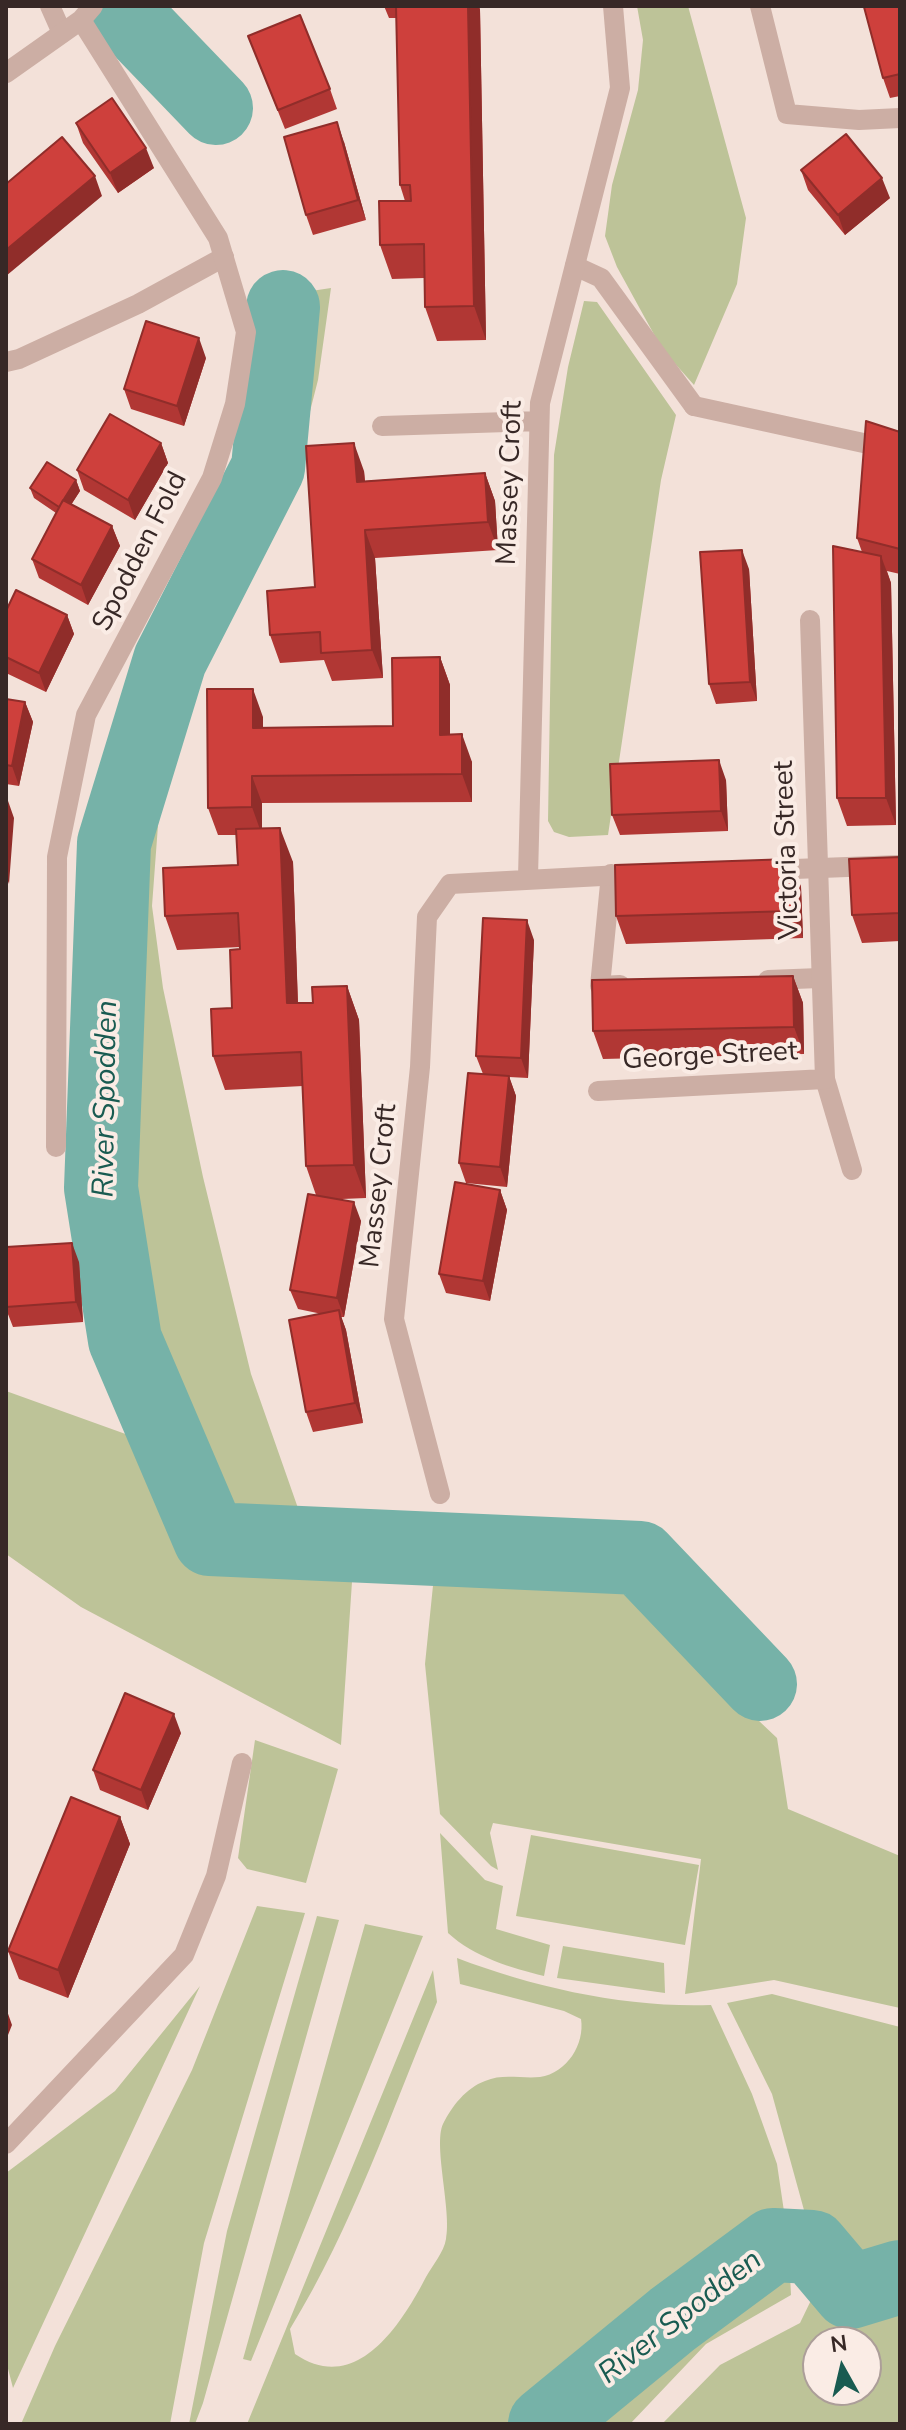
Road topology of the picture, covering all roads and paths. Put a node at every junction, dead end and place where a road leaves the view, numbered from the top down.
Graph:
1 (50, 6) edge
2 (613, 6) edge
3 (760, 6) edge
4 (88, 11) edge
5 (62, 33) junction
6 (6, 73) edge
7 (900, 118) edge
8 (224, 257) junction
9 (575, 266) junction
10 (6, 362) edge
11 (539, 421) junction
12 (382, 426) dead end
13 (900, 451) edge
14 (810, 620) dead end
15 (900, 865) edge
16 (815, 869) junction
17 (752, 871) edge
18 (658, 873) edge
19 (611, 874) junction
20 (528, 877) junction
21 (820, 978) junction
22 (742, 981) edge
23 (648, 984) edge
24 (825, 1079) junction
25 (598, 1091) dead end
26 (56, 1147) dead end
27 (852, 1170) dead end
28 (440, 1494) dead end
29 (242, 1763) dead end
30 (6, 2144) edge

1 - 5 street
2 - 9 street, Massey Croft
3 - 7 street
4 - 5 street
4 - 8 street, Spodden Fold
5 - 6 street
8 - 10 street
8 - 26 street, Spodden Fold
9 - 11 street, Massey Croft
9 - 13 street
11 - 12 street
11 - 20 street, Massey Croft
14 - 16 street, Victoria Street
15 - 16 street
16 - 17 street
16 - 21 street, Victoria Street
18 - 19 street
19 - 20 street
19 - 23 street
20 - 28 street, Massey Croft
21 - 22 street
21 - 24 street, Victoria Street
24 - 25 street, George Street
24 - 27 street, Victoria Street
29 - 30 street

